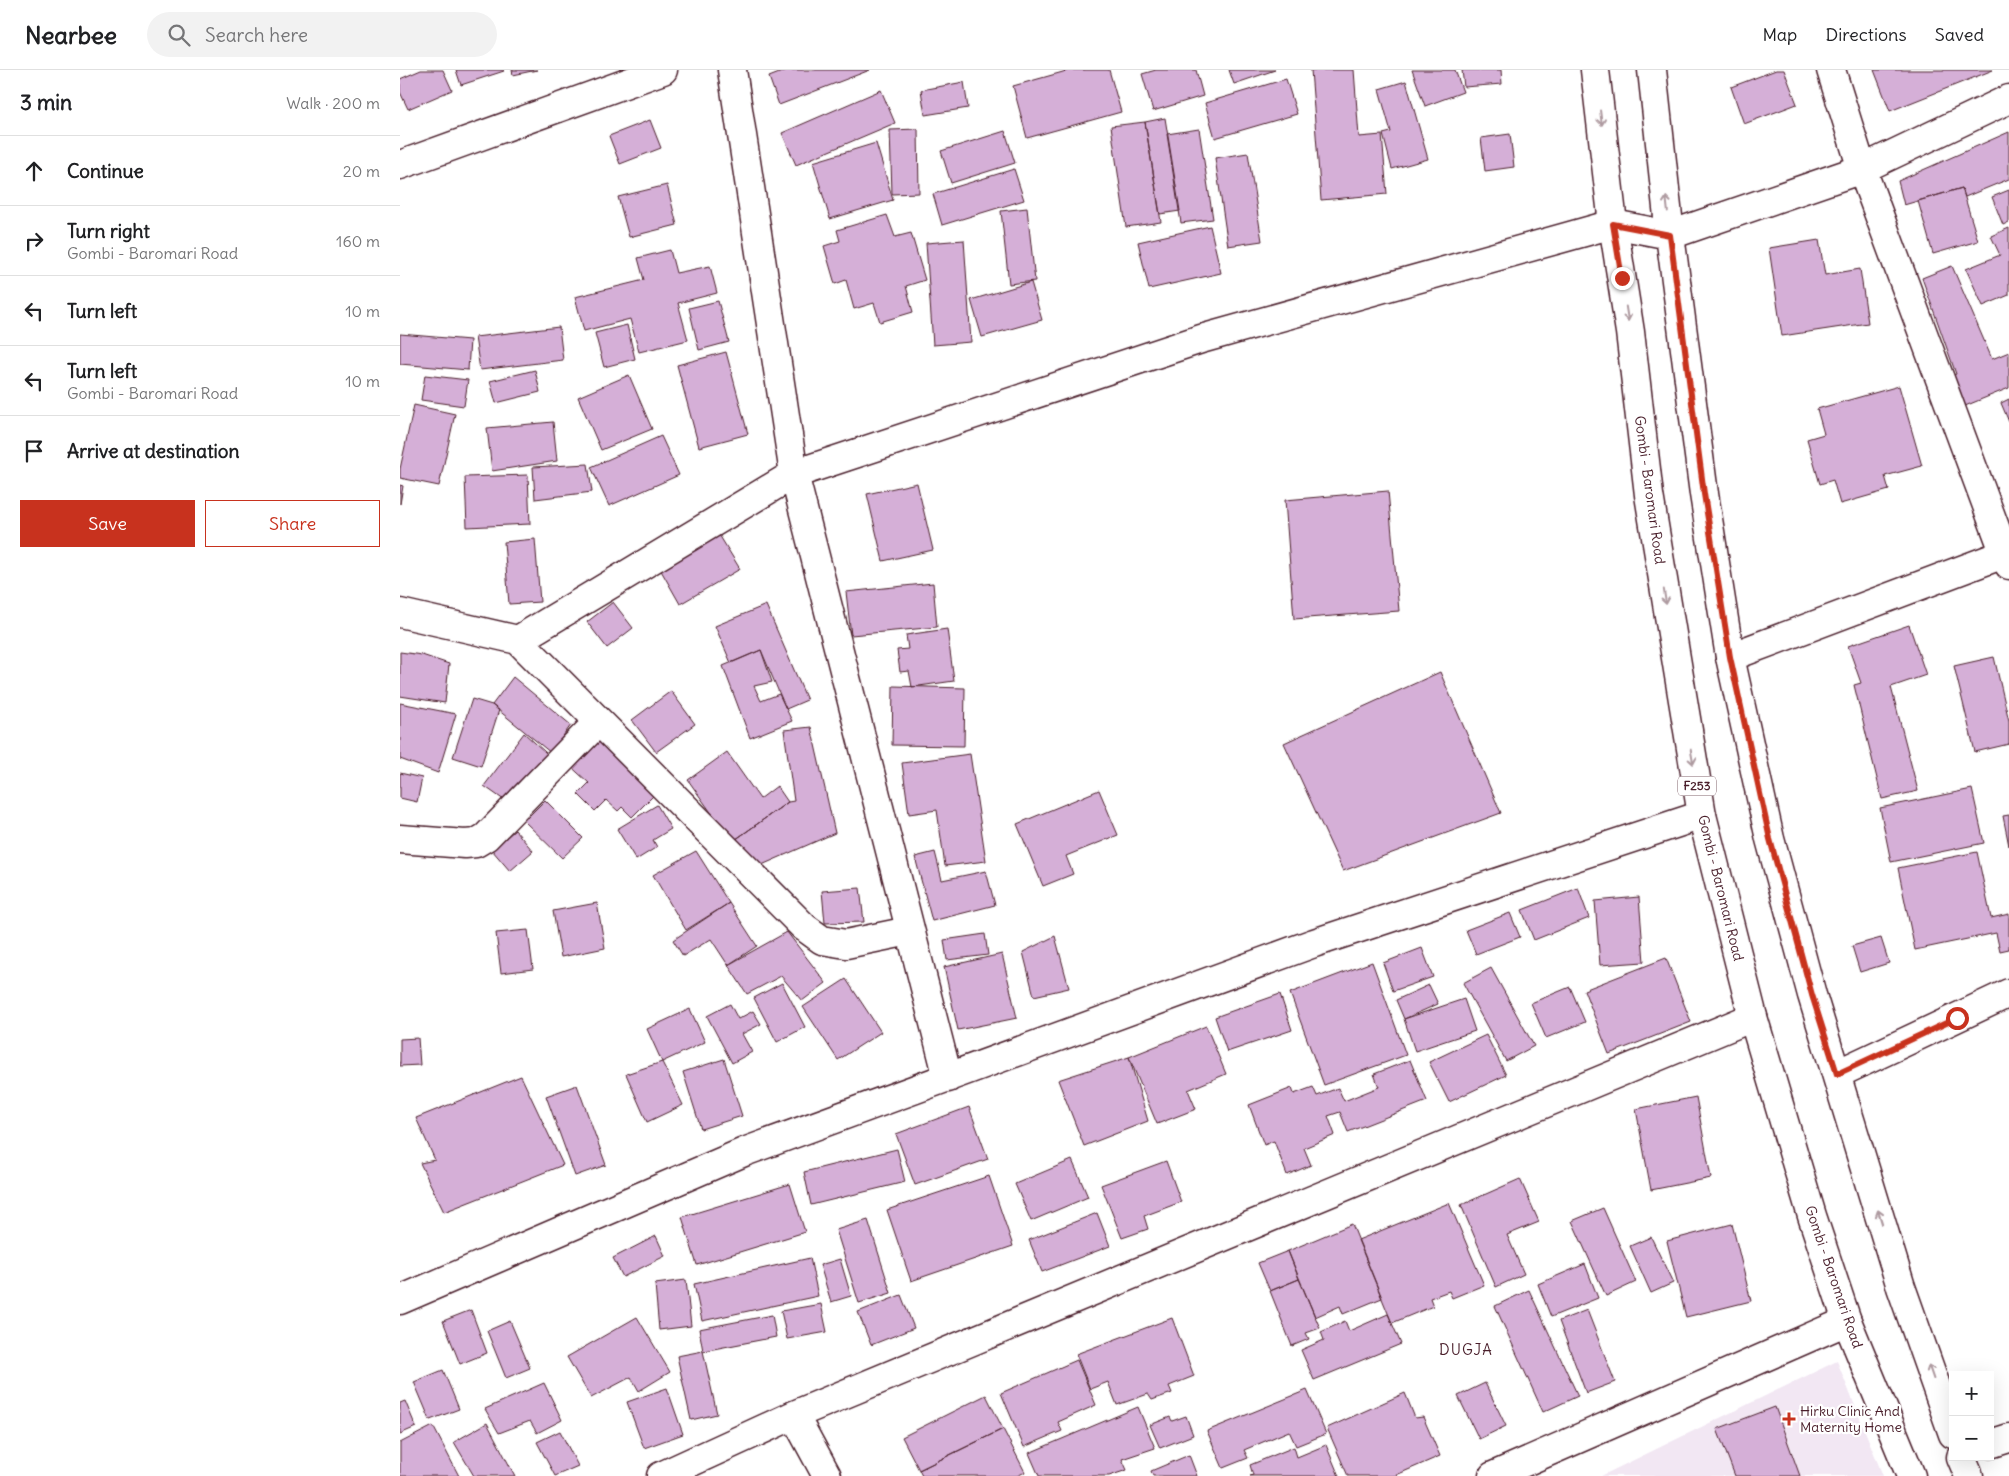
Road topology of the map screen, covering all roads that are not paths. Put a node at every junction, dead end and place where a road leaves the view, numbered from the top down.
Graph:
1 (663, 70) edge
2 (732, 70) edge
3 (1596, 70) edge
4 (1652, 70) edge
5 (1831, 70) edge
6 (2009, 99) edge
7 (400, 165) edge
8 (1862, 169) junction
9 (1613, 224) junction
10 (1670, 235) junction
11 (794, 474) junction
12 (2008, 557) edge
13 (400, 613) edge
14 (518, 640) junction
15 (1730, 657) junction
16 (598, 722) junction
17 (1702, 814) junction
18 (400, 839) edge
19 (909, 931) junction
20 (2009, 993) edge
21 (1753, 1017) junction
22 (1837, 1074) junction
23 (948, 1078) junction
24 (400, 1300) edge
25 (1847, 1321) junction
26 (794, 1415) junction
27 (1949, 1423) edge
28 (2009, 1438) edge
29 (1994, 1443) edge
30 (1963, 1461) edge
31 (660, 1476) edge
32 (827, 1476) edge
33 (1493, 1476) edge
34 (1911, 1476) edge
35 (1969, 1476) edge

1 - 7 street
2 - 11 street
3 -> 9 street, Gombi - Baromari Road / F253
10 -> 4 street
5 - 8 street
6 - 8 street
8 - 10 street
8 - 12 street
9 - 10 street
9 - 11 street
9 -> 17 street, Gombi - Baromari Road / F253
10 - 15 street
11 - 14 street
11 - 19 street
12 - 15 street
13 - 14 street
14 - 16 street
15 - 22 street
16 - 18 street
16 - 19 street
17 - 21 street, Gombi - Baromari Road / F253
17 - 23 street
19 - 23 street
20 - 22 street
21 - 25 street, Gombi - Baromari Road / F253
21 - 26 street
27 -> 22 street
23 - 24 street
25 - 33 street
25 - 34 street, Gombi - Baromari Road / F253
26 - 31 street
26 - 32 street
28 - 29 street
30 - 35 street

